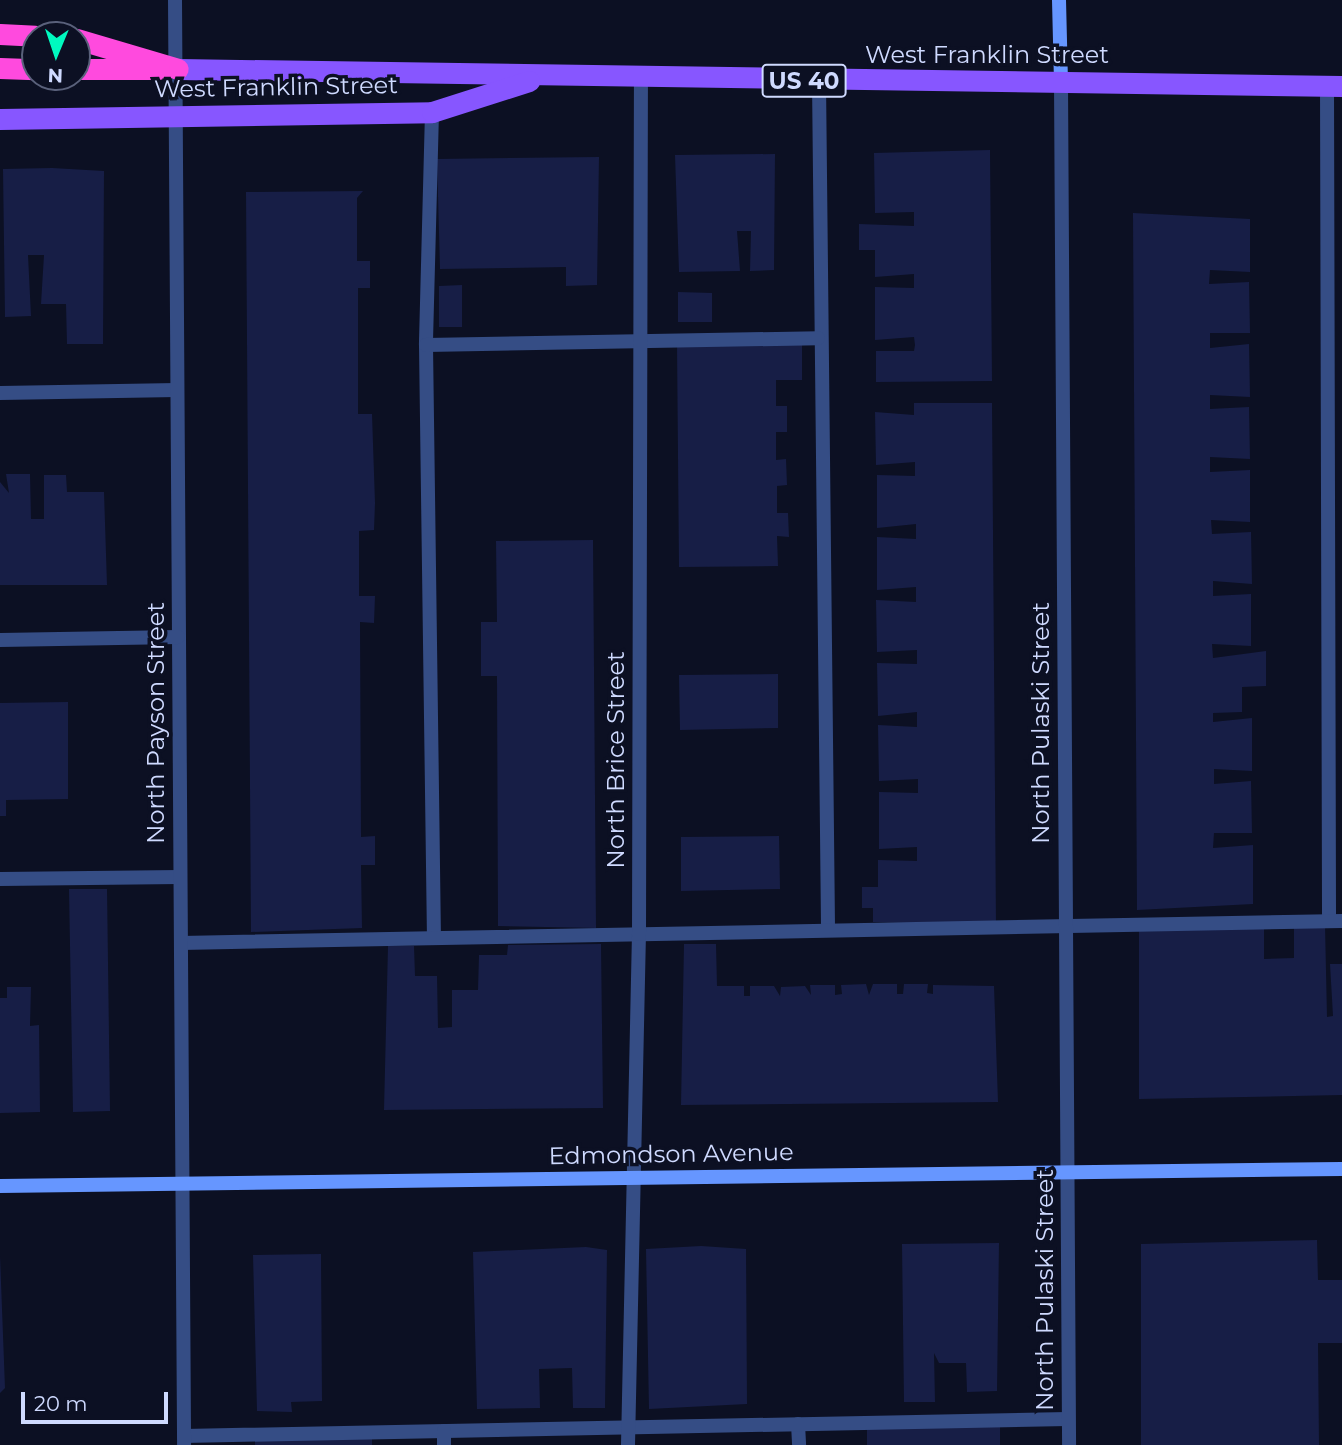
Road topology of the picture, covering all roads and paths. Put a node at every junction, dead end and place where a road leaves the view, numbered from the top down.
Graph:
1 (175, 0) edge
2 (1059, 0) edge
3 (0, 34) edge
4 (21, 35) edge
5 (91, 42) edge
6 (0, 68) edge
7 (21, 69) edge
8 (91, 69) edge
9 (178, 69) junction
10 (548, 75) junction
11 (641, 76) junction
12 (819, 81) junction
13 (1061, 83) junction
14 (1334, 86) edge
15 (432, 111) junction
16 (177, 115) junction
17 (0, 118) edge
18 (818, 338) junction
19 (638, 341) junction
20 (426, 345) junction
21 (177, 390) junction
22 (0, 393) edge
23 (178, 637) junction
24 (0, 640) edge
25 (180, 877) junction
26 (0, 878) edge
27 (1335, 921) edge
28 (1065, 926) junction
29 (828, 930) junction
30 (639, 934) junction
31 (434, 938) junction
32 (181, 943) junction
33 (1342, 1169) edge
34 (1066, 1172) junction
35 (630, 1178) junction
36 (183, 1184) junction
37 (0, 1186) edge
38 (1068, 1419) junction
39 (798, 1424) junction
40 (628, 1427) junction
41 (444, 1438) edge
42 (184, 1440) edge
43 (628, 1445) edge
44 (799, 1445) edge
45 (1069, 1445) edge

1 - 9 street, North Payson Street
2 - 13 main road, North Pulaski Street
3 - 4 highway
5 - 9 highway
6 - 7 highway
8 - 9 highway, US 40
9 - 10 main road, West Franklin Street / US 40
9 - 16 street, North Payson Street
10 - 11 main road, West Franklin Street / US 40
10 - 15 main road, West Franklin Street
11 - 12 main road, West Franklin Street / US 40
11 - 19 street, North Brice Street
12 - 13 main road, West Franklin Street / US 40
12 - 18 street
13 - 14 main road, West Franklin Street / US 40
13 - 28 street, North Pulaski Street
14 - 27 street
15 - 16 main road, West Franklin Street
15 - 20 street
16 - 17 main road, West Franklin Street
16 - 21 street, North Payson Street
18 - 19 street
18 - 29 street
19 - 20 street
19 - 30 street, North Brice Street
20 - 31 street
21 - 22 street
21 - 23 street, North Payson Street
23 - 24 street
23 - 25 street, North Payson Street
25 - 26 street
25 - 32 street, North Payson Street
27 - 28 street
28 - 29 street
28 - 34 street, North Pulaski Street
29 - 30 street
30 - 31 street
30 - 35 street, North Brice Street
31 - 32 street
32 - 36 street, North Payson Street
33 - 34 main road, Edmondson Avenue
34 - 35 main road, Edmondson Avenue
34 - 38 street, North Pulaski Street
35 - 36 main road, Edmondson Avenue
35 - 40 street, North Brice Street
36 - 37 main road, Edmondson Avenue
36 - 42 street, North Payson Street
38 - 39 street
38 - 45 street, North Pulaski Street
39 - 40 street
39 - 44 street
40 - 41 street
40 - 43 street, North Brice Street
41 - 42 street

